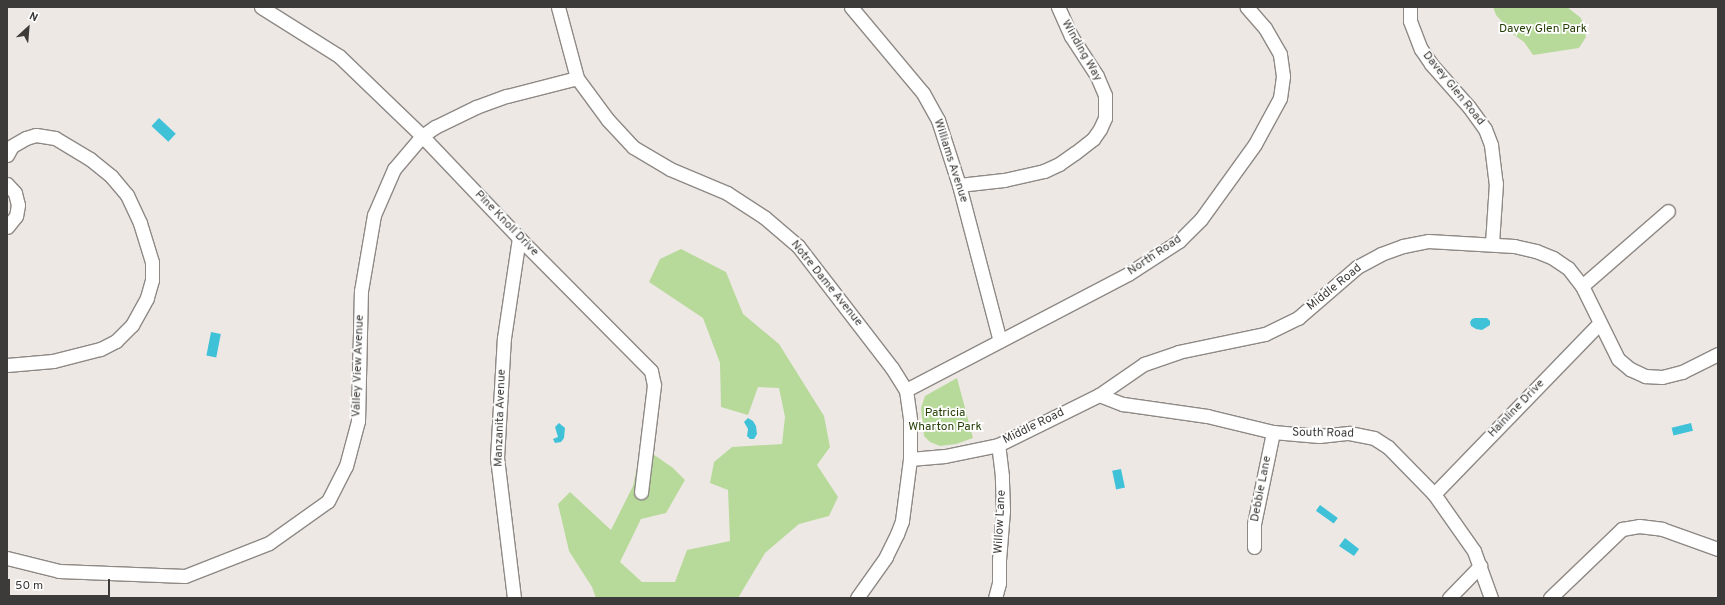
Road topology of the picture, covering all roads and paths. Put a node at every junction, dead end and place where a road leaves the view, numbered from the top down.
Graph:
1 (261, 7) edge
2 (558, 7) edge
3 (851, 7) edge
4 (1058, 7) edge
5 (1246, 7) edge
6 (1410, 7) edge
7 (577, 78) junction
8 (422, 136) junction
9 (7, 155) edge
10 (7, 184) edge
11 (959, 185) junction
12 (1668, 210) dead end
13 (7, 227) edge
14 (519, 238) junction
15 (1492, 244) junction
16 (1582, 286) junction
17 (1599, 324) junction
18 (1000, 341) junction
19 (1718, 354) edge
20 (7, 365) edge
21 (906, 390) junction
22 (1098, 395) junction
23 (1273, 432) junction
24 (998, 445) junction
25 (910, 459) junction
26 (641, 492) dead end
27 (1434, 494) junction
28 (1254, 547) dead end
29 (1718, 549) edge
30 (7, 558) edge
31 (1480, 566) junction
32 (514, 598) edge
33 (857, 598) edge
34 (995, 598) edge
35 (1449, 598) edge
36 (1491, 598) edge
37 (1550, 598) edge

1 - 8 street, Pine Knoll Drive
2 - 7 street, Notre Dame Avenue
3 - 11 street, Williams Avenue
4 - 11 street, Winding Way
5 - 18 street, North Road
6 - 15 street, Davey Glen Road
7 - 8 street, Valley View Avenue
7 - 21 street, Notre Dame Avenue
8 - 14 street, Pine Knoll Drive
8 - 30 street, Valley View Avenue
9 - 20 street
10 - 13 street
11 - 18 street, Williams Avenue
12 - 16 street
14 - 26 street, Pine Knoll Drive
14 - 32 street, Manzanita Avenue
15 - 16 street, Middle Road
15 - 22 street, Middle Road
16 - 17 street, Middle Road
17 - 19 street, Middle Road
17 - 27 street, Hainline Drive
18 - 21 street, North Road
21 - 25 street, Notre Dame Avenue
22 - 23 street, South Road
22 - 24 street, Middle Road
23 - 27 street, South Road
23 - 28 street, Debbie Lane
24 - 25 street, Middle Road
24 - 34 street, Willow Lane
25 - 33 street, Notre Dame Avenue
27 - 31 street, South Road
29 - 37 street
31 - 35 street
31 - 36 street, South Road

